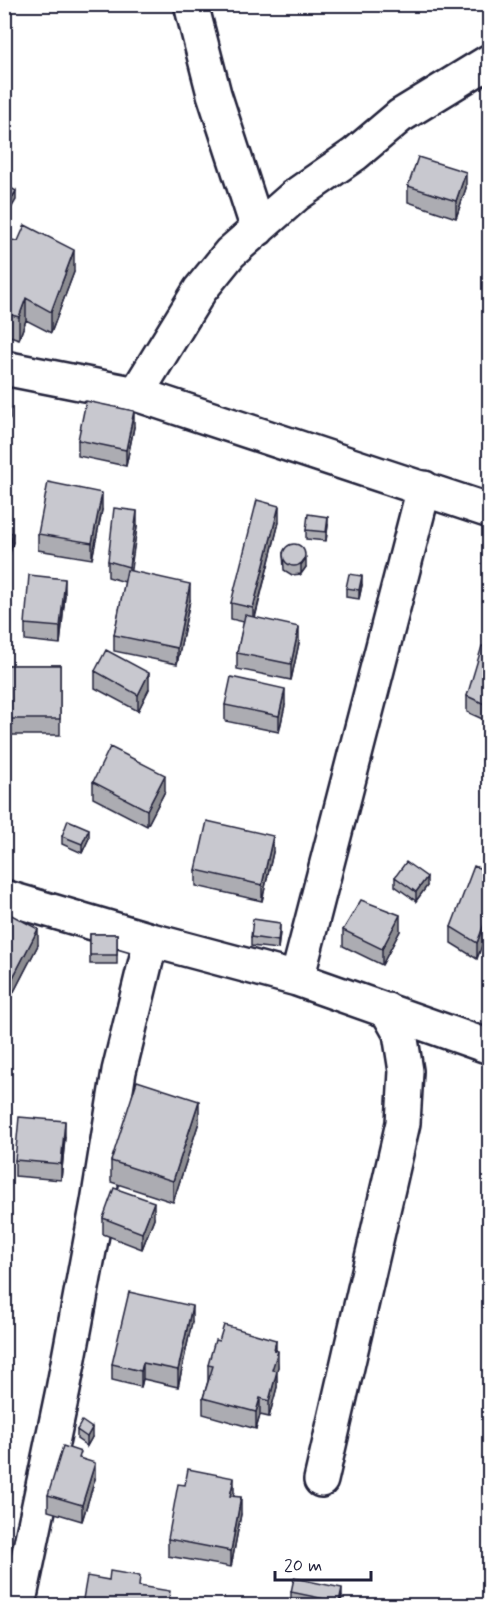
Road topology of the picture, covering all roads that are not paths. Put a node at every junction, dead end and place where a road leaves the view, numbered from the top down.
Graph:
1 (191, 4) edge
2 (489, 60) edge
3 (258, 228) junction
4 (4, 368) edge
5 (136, 394) junction
6 (424, 488) junction
7 (489, 511) edge
8 (4, 897) edge
9 (151, 940) junction
10 (297, 979) junction
11 (387, 1011) junction
12 (489, 1047) edge
13 (321, 1480) dead end
14 (18, 1605) edge

1 - 3 street
2 - 3 street
3 - 5 street
4 - 5 street
5 - 6 street
6 - 7 street
6 - 10 street
8 - 9 street
9 - 10 street
9 - 14 street
10 - 11 street
11 - 12 street
11 - 13 street

